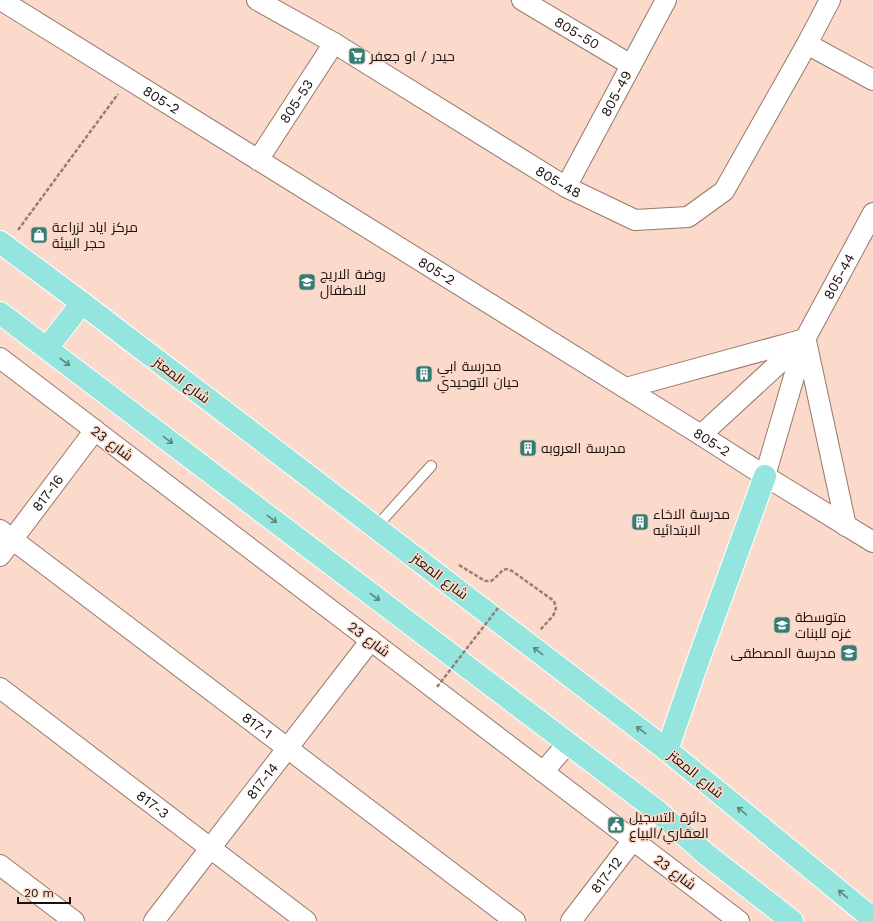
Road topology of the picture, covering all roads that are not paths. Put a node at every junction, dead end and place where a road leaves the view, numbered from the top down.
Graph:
1 (1, 0) edge
2 (257, 0) edge
3 (522, 0) edge
4 (666, 0) edge
5 (830, 0) edge
6 (334, 43) junction
7 (807, 44) junction
8 (631, 65) junction
9 (873, 80) edge
10 (258, 160) junction
11 (566, 187) junction
12 (873, 213) edge
13 (3, 244) edge
14 (82, 303) junction
15 (0, 313) edge
16 (805, 340) junction
17 (47, 348) junction
18 (0, 358) edge
19 (626, 388) junction
20 (95, 430) junction
21 (701, 435) junction
22 (431, 466) dead end
23 (765, 476) junction
24 (846, 526) junction
25 (376, 527) junction
26 (6, 535) edge
27 (873, 542) edge
28 (0, 556) edge
29 (371, 640) junction
30 (0, 688) edge
31 (568, 743) junction
32 (287, 748) junction
33 (667, 750) junction
34 (543, 772) junction
35 (656, 810) junction
36 (633, 840) junction
37 (210, 848) junction
38 (0, 865) edge
39 (873, 919) edge
40 (74, 921) edge
41 (154, 921) edge
42 (306, 921) edge
43 (515, 921) edge
44 (571, 921) edge
45 (739, 921) edge
46 (792, 921) edge

1 - 10 street, 805-2
2 - 6 street, 805-48
3 - 8 street, 805-50
4 - 8 street, 805-49
5 - 7 street, 805-48
6 - 10 street, 805-53
6 - 11 street, 805-48
7 - 9 street
7 - 11 street, 805-48
8 - 11 street, 805-49
10 - 19 street, 805-2
12 - 16 street, 805-44
13 - 14 main road, شارع المعتز
14 - 17 main road
14 - 25 main road, شارع المعتز
15 - 17 main road
16 - 19 street
16 - 21 street
16 - 23 street
16 - 24 street
17 -> 31 main road
18 - 20 street, شارع 23
19 - 21 street, 805-2
20 - 26 street, 817-16
20 - 29 street, شارع 23
21 - 23 street, 805-2
22 - 25 lane
23 - 24 street, 805-2
23 - 33 main road
24 - 27 street, 805-2
33 -> 25 main road, شارع المعتز
26 - 28 street, 817-16
26 - 32 street, 817-1
29 - 32 street, 817-14
29 - 34 street, شارع 23
30 - 37 street, 817-3
31 - 34 street
31 - 35 main road
32 - 37 street, 817-14
32 - 43 street, 817-1
39 -> 33 main road, شارع المعتز
34 - 36 street, شارع 23
35 - 36 street, 817-12
35 - 46 main road
36 - 44 street, 817-12
36 - 45 street, شارع 23
37 - 41 street, 817-14
37 - 42 street, 817-3
38 - 40 street

